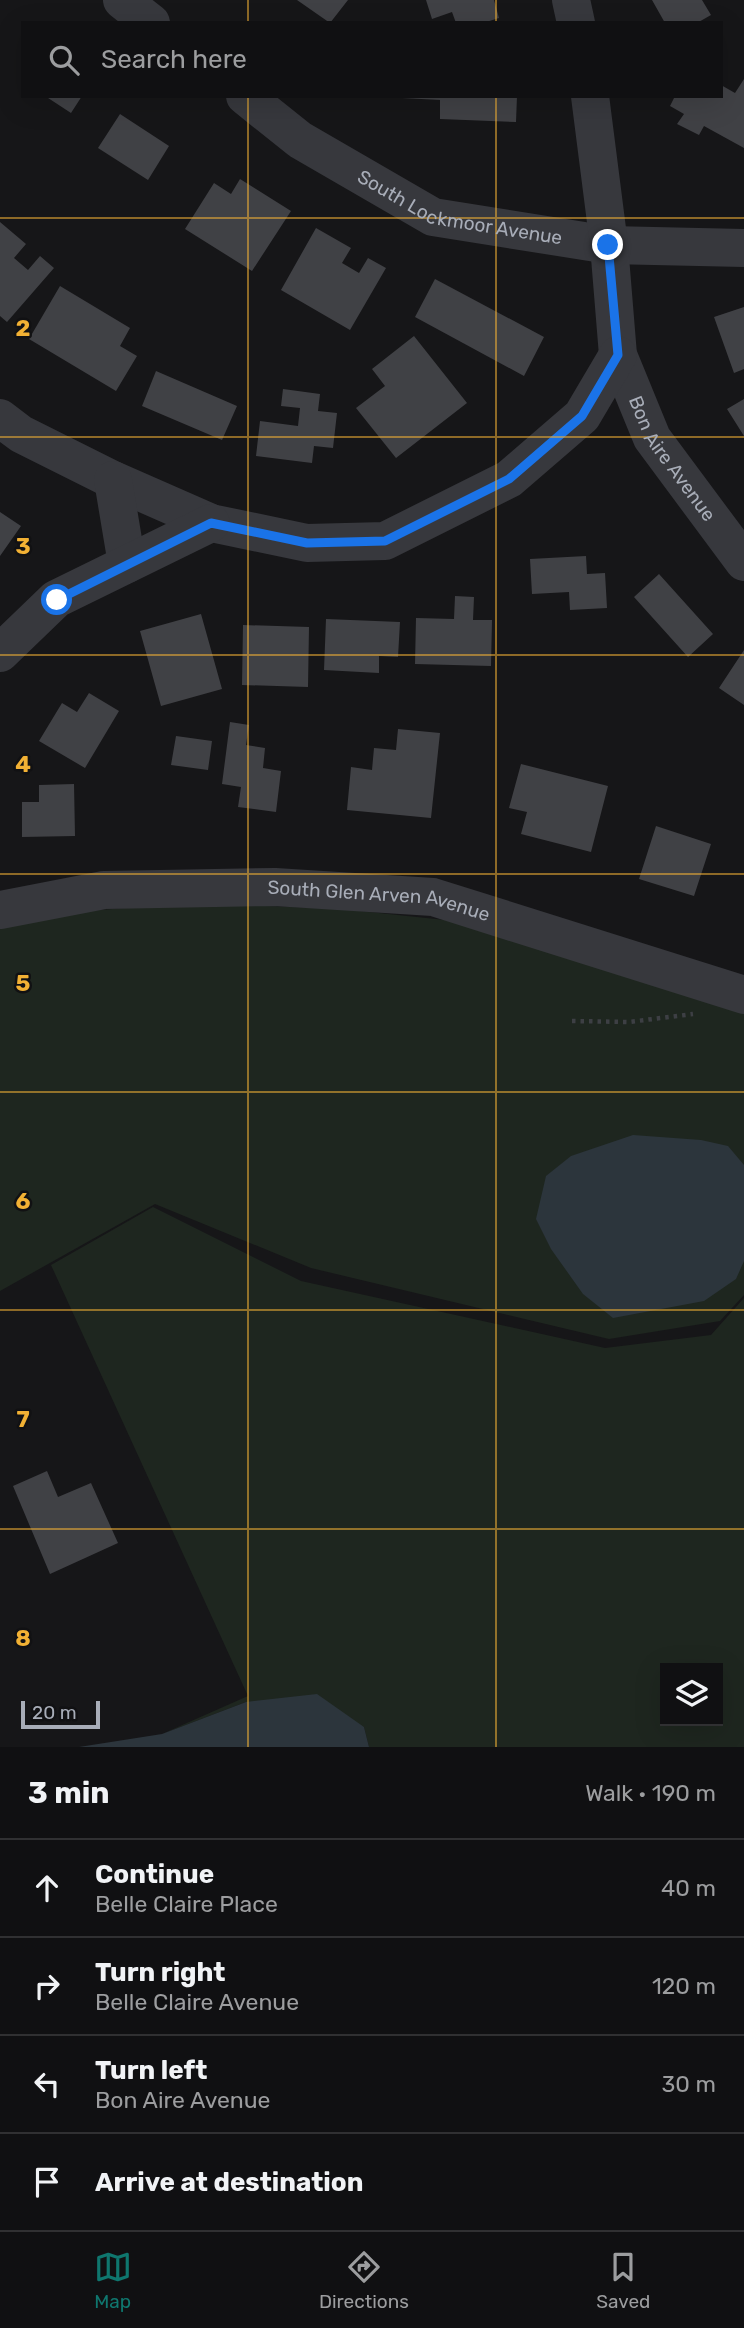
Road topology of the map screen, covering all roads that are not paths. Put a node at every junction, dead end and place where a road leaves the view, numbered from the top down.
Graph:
1 (122, 0) edge
2 (571, 0) edge
3 (148, 21) edge
4 (576, 21) edge
5 (248, 98) edge
6 (590, 98) edge
7 (608, 245) junction
8 (744, 248) edge
9 (618, 355) junction
10 (0, 418) edge
11 (113, 480) junction
12 (211, 523) junction
13 (744, 562) edge
14 (127, 564) junction
15 (0, 653) edge
16 (0, 909) edge
17 (744, 995) edge

1 - 3 street
2 - 4 street
5 - 7 street, South Lockmoor Avenue
6 - 7 street, Bon Aire Avenue
7 - 8 street, South Lockmoor Avenue
7 - 9 street, Bon Aire Avenue
9 - 12 street
9 - 13 street, Bon Aire Avenue
10 - 11 street
11 - 12 street
11 - 14 street
12 - 14 street
14 - 15 street
16 - 17 street, South Glen Arven Avenue

